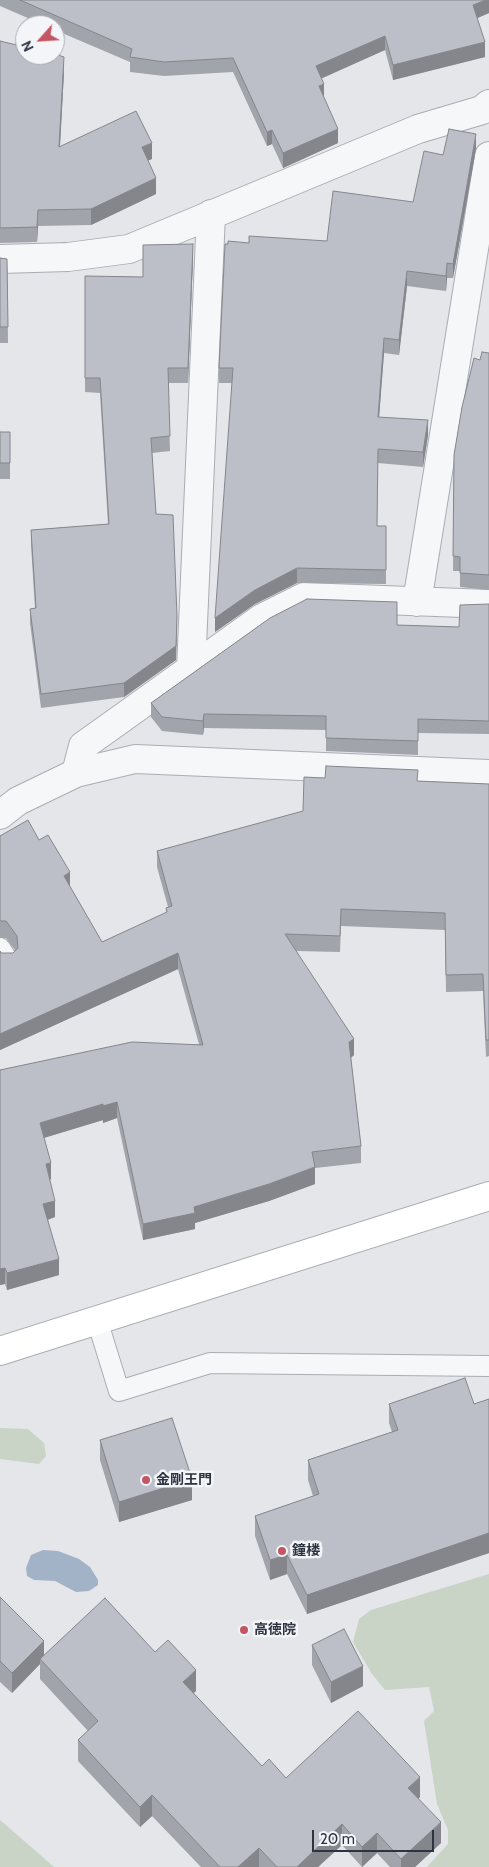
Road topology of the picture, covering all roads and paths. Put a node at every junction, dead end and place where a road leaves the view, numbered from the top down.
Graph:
1 (489, 104) edge
2 (489, 156) edge
3 (211, 214) junction
4 (0, 259) edge
5 (417, 602) junction
6 (489, 604) edge
7 (191, 669) junction
8 (76, 773) junction
9 (489, 774) edge
10 (0, 816) edge
11 (489, 1196) edge
12 (97, 1320) junction
13 (0, 1351) edge
14 (489, 1366) edge

1 - 3 street
2 - 5 street
3 - 4 street
3 - 7 street
5 - 6 street
5 - 7 street
7 - 8 street
8 - 9 street
8 - 10 street
11 - 12 street
12 - 13 street
12 - 14 lane

